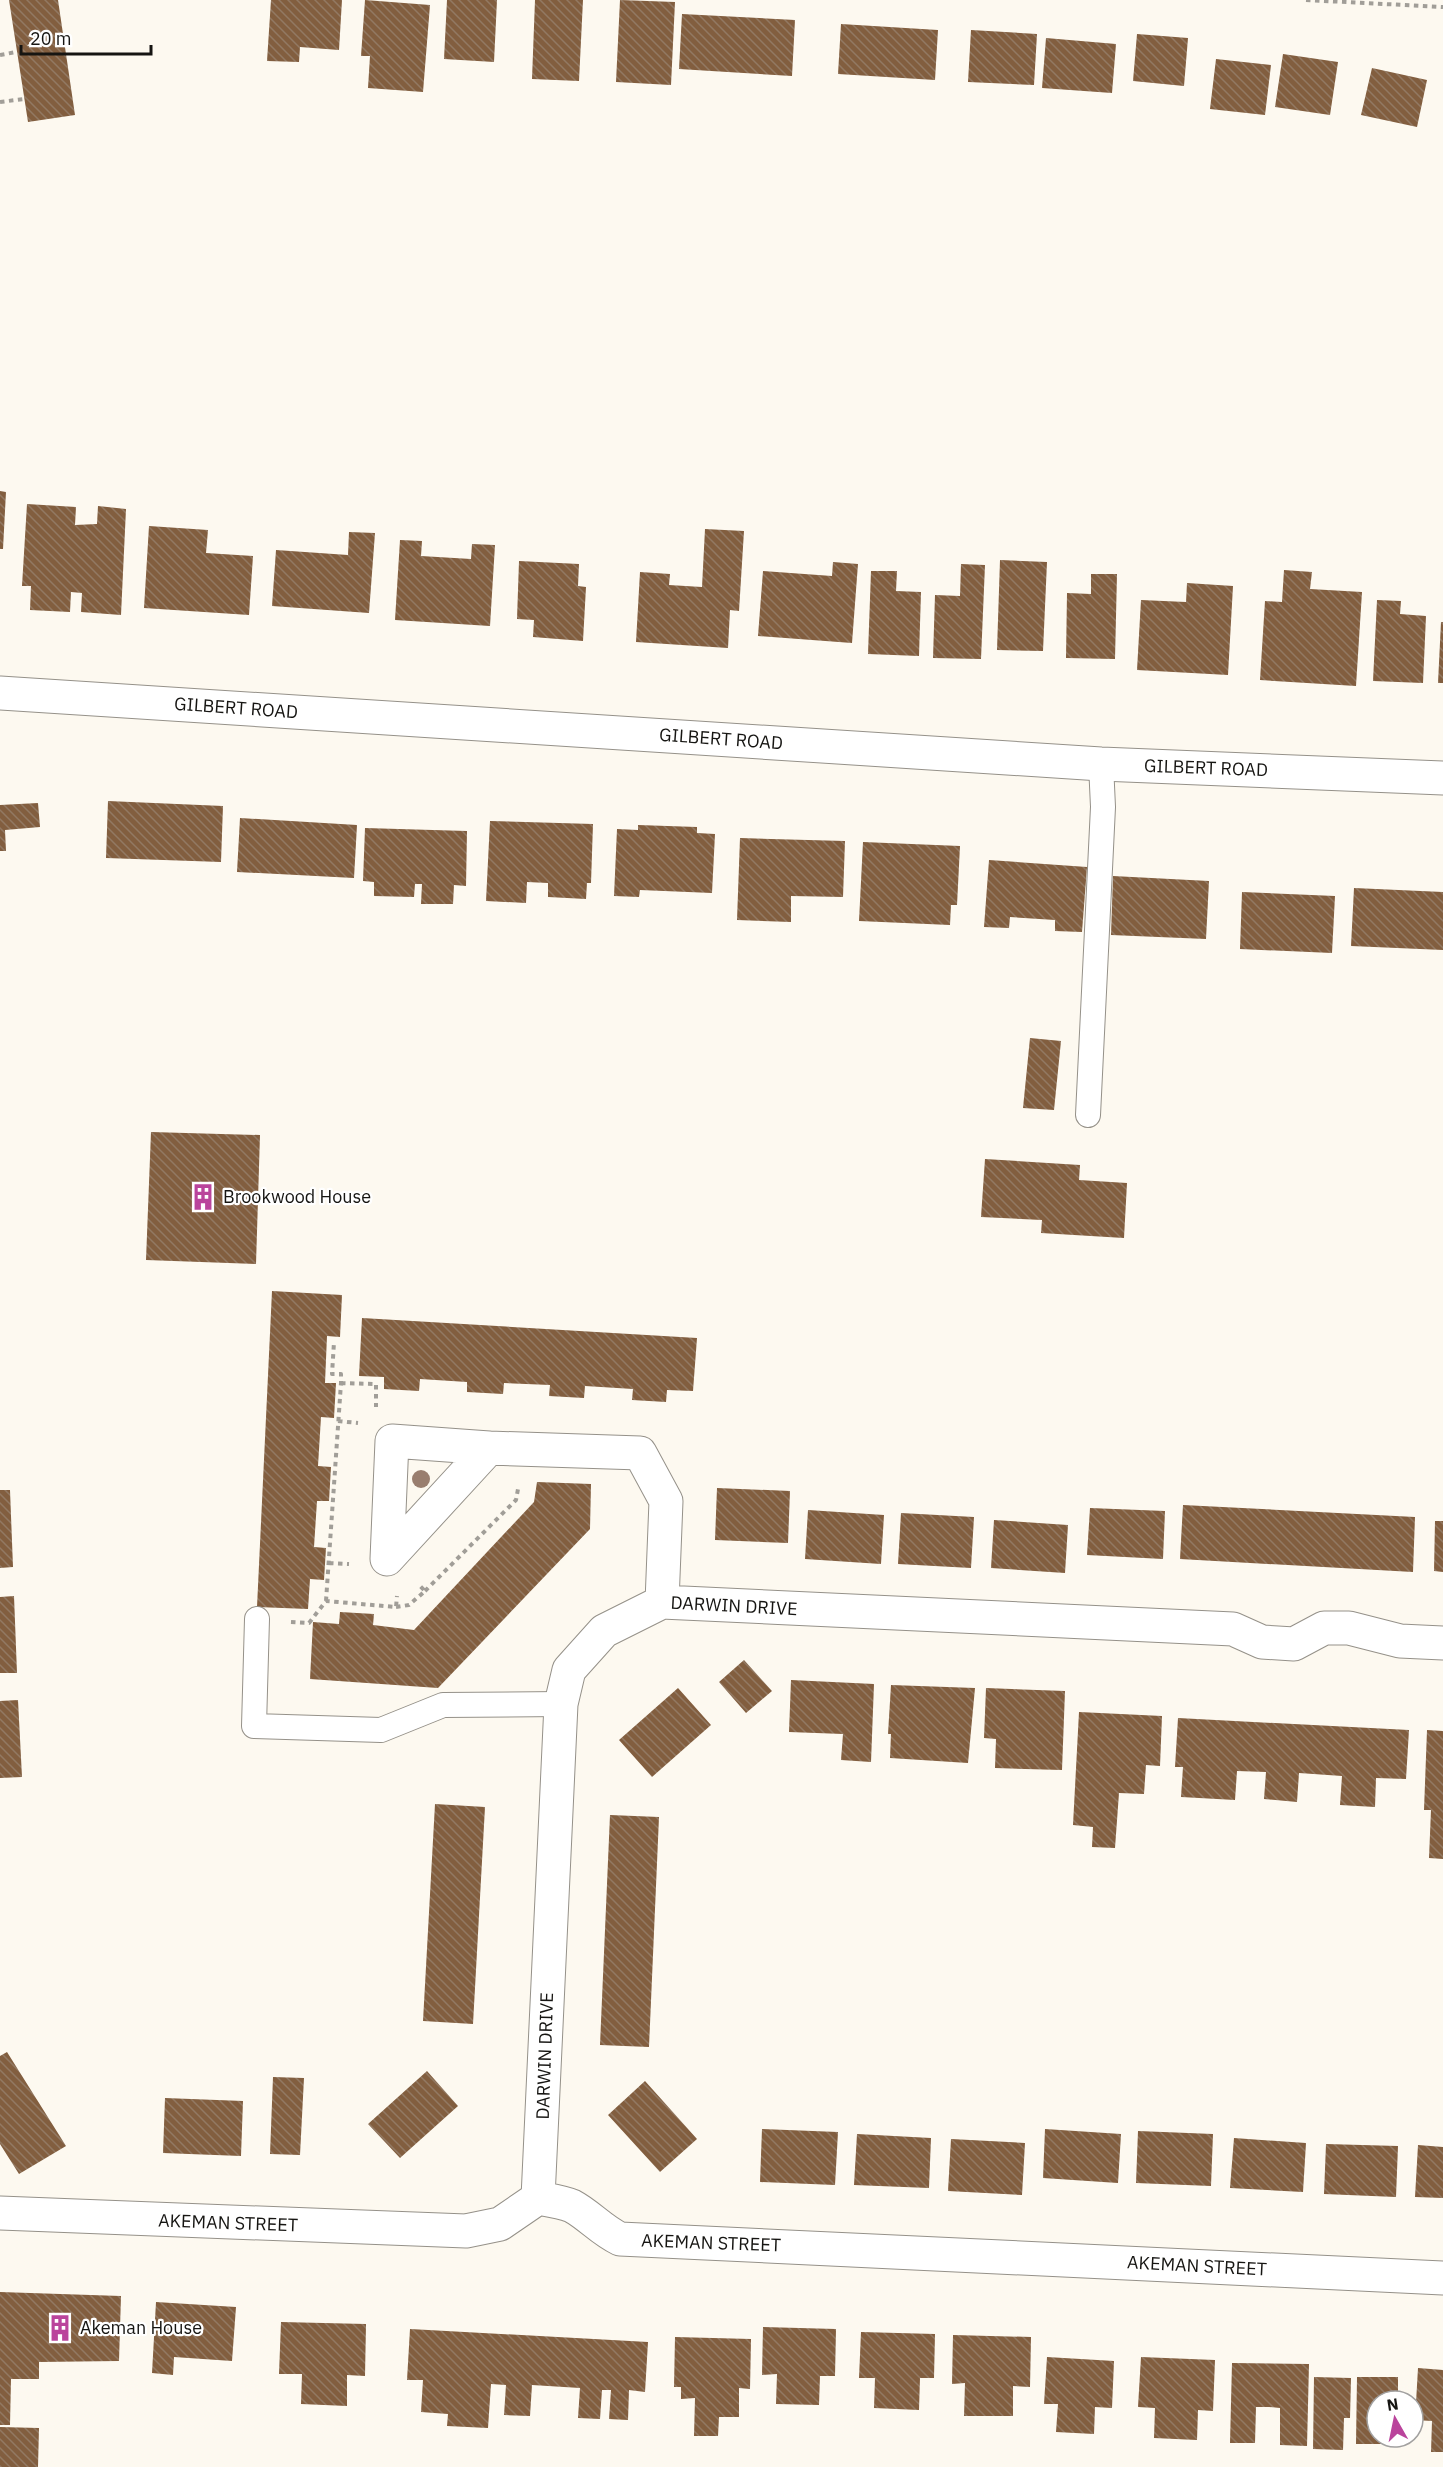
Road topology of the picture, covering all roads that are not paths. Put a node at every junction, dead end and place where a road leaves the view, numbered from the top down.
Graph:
1 (0, 693) edge
2 (1101, 764) junction
3 (1443, 778) edge
4 (1088, 1115) dead end
5 (485, 1453) junction
6 (662, 1602) junction
7 (257, 1619) road end
8 (1443, 1643) edge
9 (561, 1704) junction
10 (538, 2198) junction
11 (0, 2213) edge
12 (1443, 2278) edge

1 - 2 street, GILBERT ROAD
2 - 3 street, GILBERT ROAD
2 - 4 lane
5 - 5 street
5 - 6 street
6 - 8 street, DARWIN DRIVE
6 - 9 street, DARWIN DRIVE
7 - 9 lane
9 - 10 street, DARWIN DRIVE
10 - 11 street, AKEMAN STREET
10 - 12 street, AKEMAN STREET

